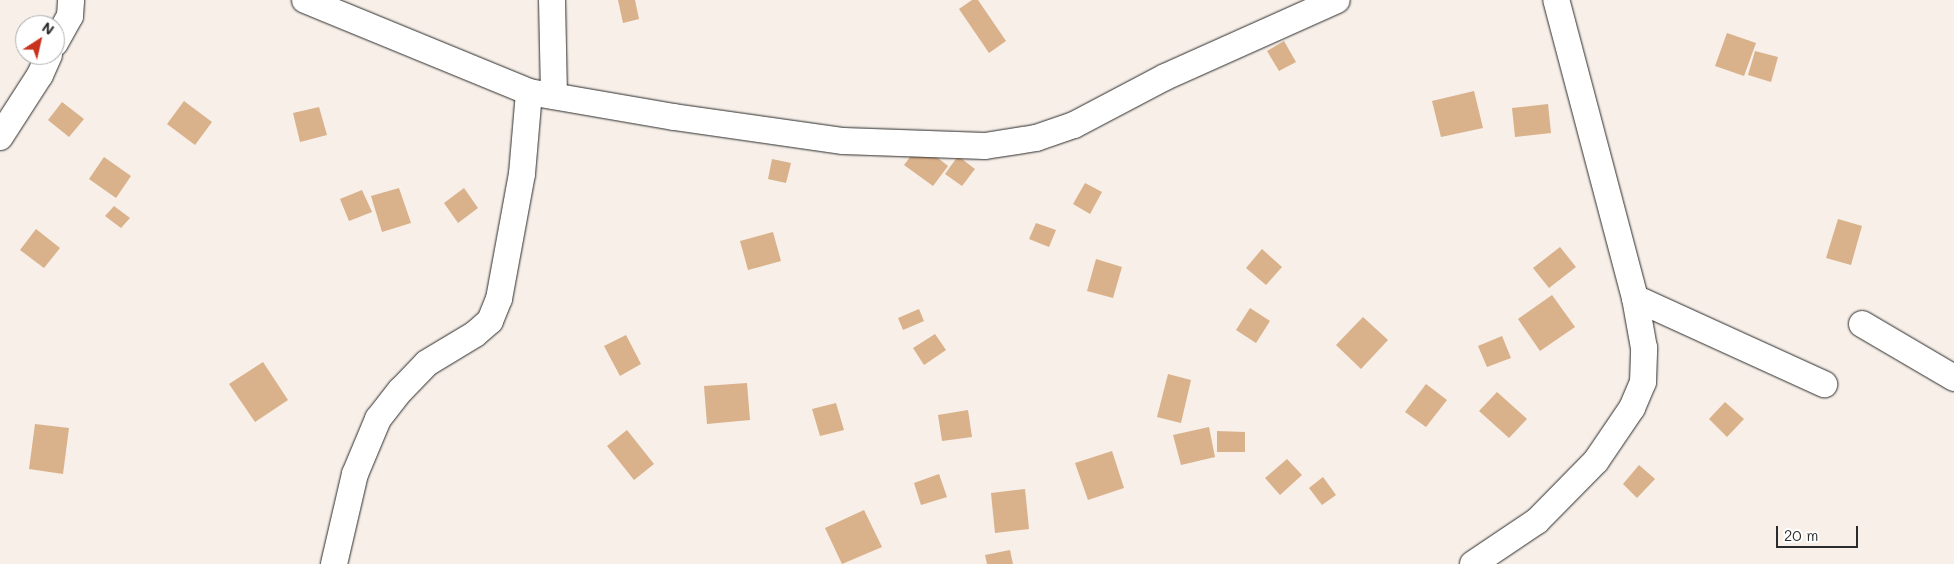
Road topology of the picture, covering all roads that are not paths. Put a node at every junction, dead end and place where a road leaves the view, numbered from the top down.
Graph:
1 (71, 0) edge
2 (305, 0) edge
3 (552, 0) edge
4 (1337, 0) edge
5 (1556, 0) edge
6 (65, 25) edge
7 (44, 65) edge
8 (529, 92) junction
9 (554, 96) junction
10 (0, 137) edge
11 (1635, 298) junction
12 (1862, 324) dead end
13 (1954, 378) edge
14 (1824, 384) dead end
15 (334, 564) edge
16 (1473, 564) edge

1 - 6 street
2 - 8 street
3 - 9 street
4 - 9 street
5 - 11 street
7 - 10 street
8 - 9 street
8 - 15 street
11 - 14 street
11 - 16 street
12 - 13 street

